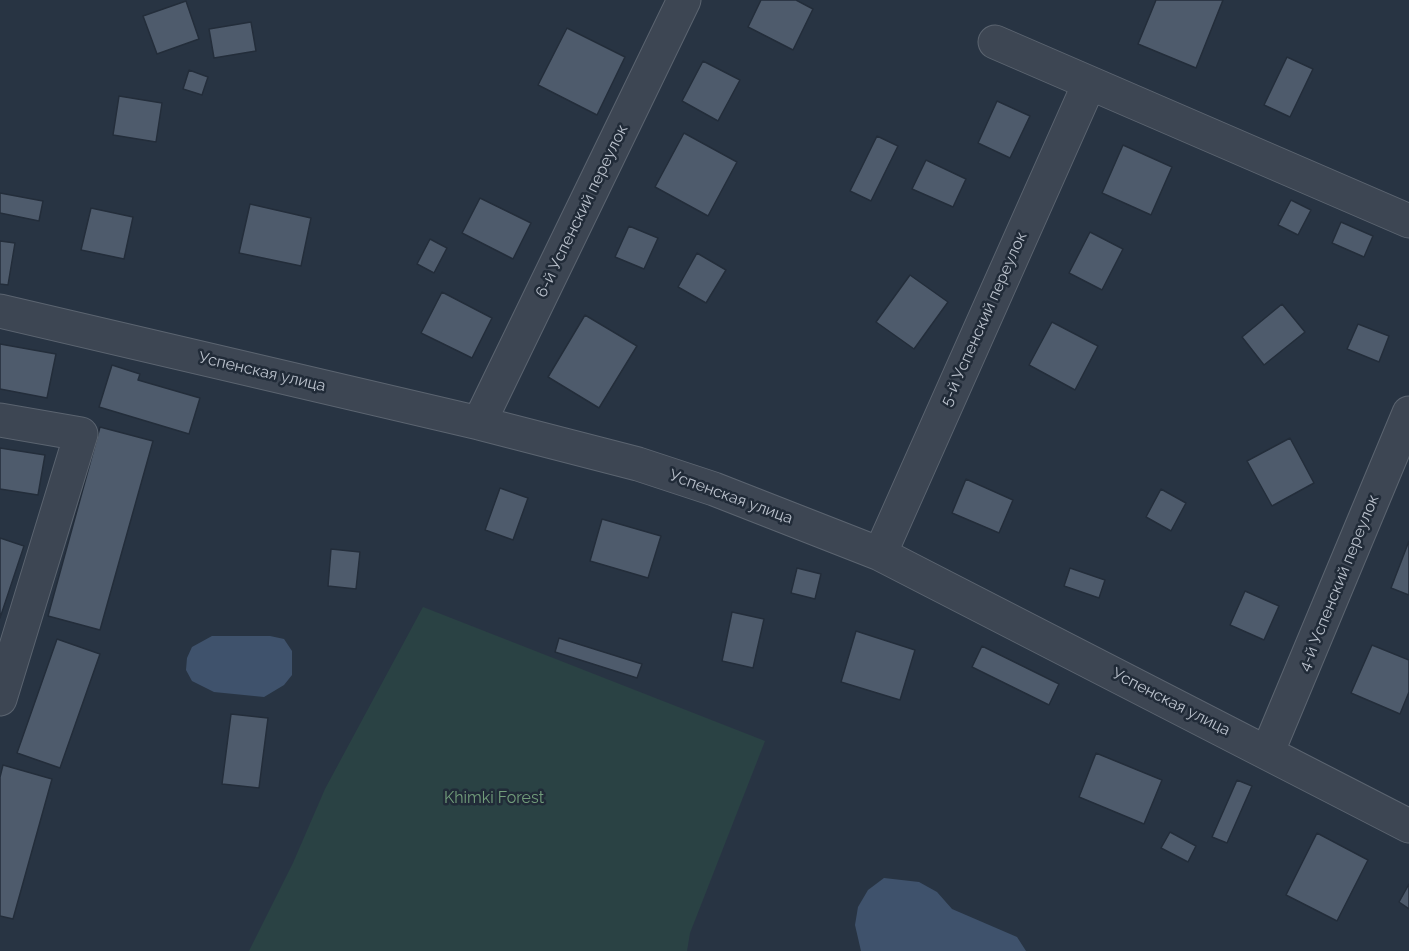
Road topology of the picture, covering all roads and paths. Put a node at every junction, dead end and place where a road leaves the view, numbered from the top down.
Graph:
1 (684, 0) edge
2 (995, 42) dead end
3 (1089, 84) junction
4 (1409, 221) edge
5 (0, 311) edge
6 (1409, 413) edge
7 (0, 420) edge
8 (479, 423) junction
9 (880, 554) junction
10 (0, 699) edge
11 (1268, 752) junction
12 (1409, 826) edge

1 - 8 street, 6-й Успенский переулок
2 - 3 street
3 - 4 street
3 - 9 street, 5-й Успенский переулок
5 - 8 street, Успенская улица
6 - 11 street, 4-й Успенский переулок
7 - 10 street
8 - 9 street, Успенская улица
9 - 11 street, Успенская улица
11 - 12 street, Успенская улица

